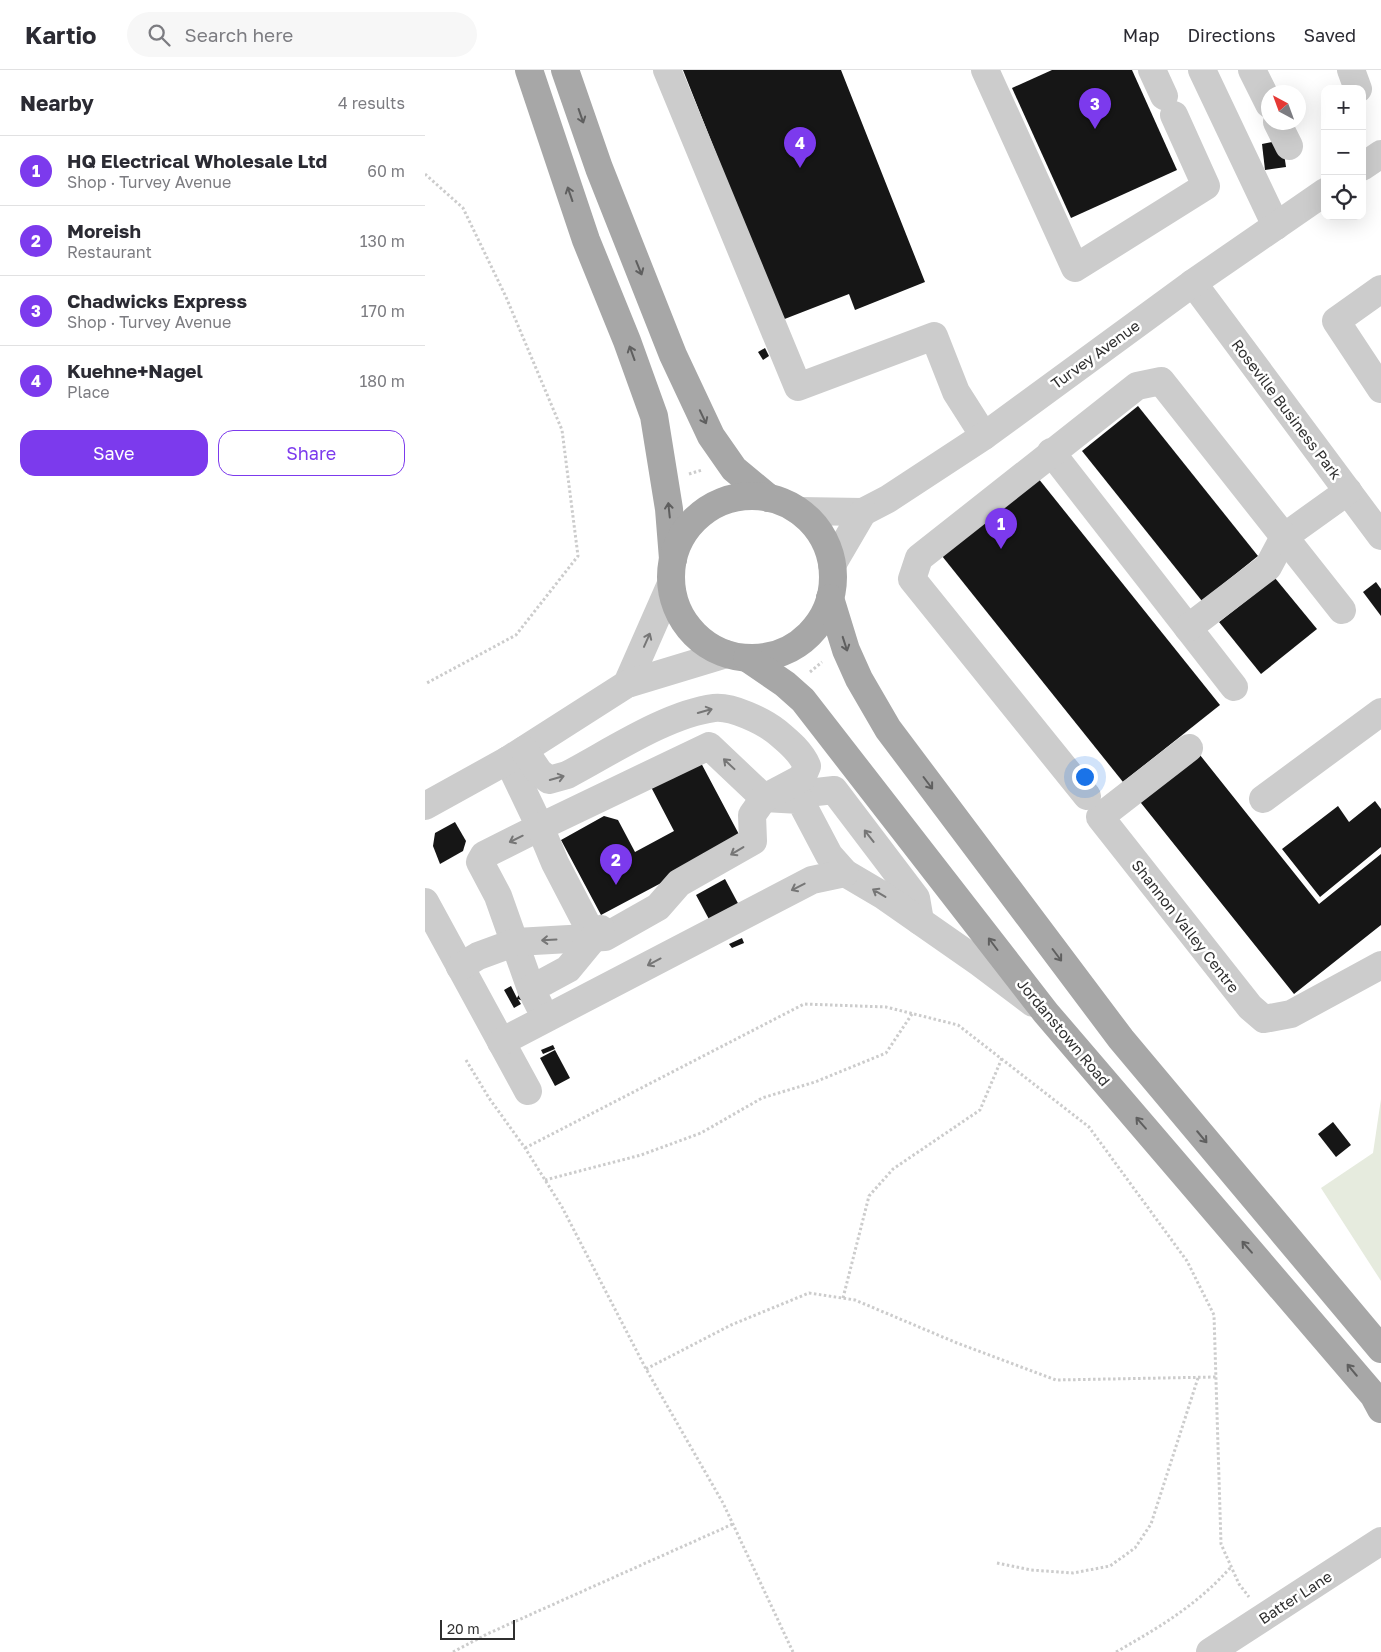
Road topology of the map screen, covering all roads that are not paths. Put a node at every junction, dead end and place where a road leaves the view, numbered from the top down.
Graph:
1 (529, 70) edge
2 (565, 70) edge
3 (667, 70) edge
4 (985, 70) edge
5 (1152, 70) edge
6 (1202, 70) edge
7 (1251, 70) edge
8 (1351, 70) edge
9 (1357, 85) edge
10 (1261, 89) edge
11 (1381, 154) edge
12 (1366, 163) edge
13 (1321, 195) edge
14 (1276, 226) junction
15 (1193, 283) junction
16 (1381, 289) edge
17 (1381, 389) edge
18 (984, 436) junction
19 (1051, 452) junction
20 (1348, 491) junction
21 (769, 498) junction
22 (799, 511) junction
23 (863, 512) junction
24 (1381, 536) edge
25 (1285, 537) junction
26 (832, 565) junction
27 (672, 572) junction
28 (830, 598) junction
29 (1342, 610) dead end
30 (1188, 628) junction
31 (737, 656) junction
32 (627, 684) junction
33 (1234, 687) dead end
34 (1381, 712) edge
35 (1189, 748) dead end
36 (516, 755) junction
37 (1087, 796) dead end
38 (764, 798) junction
39 (1263, 799) dead end
40 (425, 806) edge
41 (540, 827) junction
42 (845, 873) junction
43 (425, 902) edge
44 (920, 921) junction
45 (595, 938) junction
46 (516, 942) junction
47 (1381, 966) edge
48 (460, 967) junction
49 (531, 989) junction
50 (1046, 1013) junction
51 (546, 1018) junction
52 (501, 1042) junction
53 (528, 1091) dead end
54 (1381, 1349) edge
55 (1381, 1409) edge
56 (1381, 1541) edge
57 (1210, 1652) edge

27 -> 1 main road
2 -> 21 main road
3 - 18 street
4 - 5 street
6 - 14 street
7 - 10 street
8 - 9 street
11 - 12 street
13 - 14 street, Turvey Avenue
14 - 15 street, Turvey Avenue
15 - 18 street, Turvey Avenue
15 - 20 street, Roseville Business Park
16 - 17 street
18 - 23 street, Turvey Avenue
19 - 25 street
19 - 30 street
19 - 37 street
20 - 24 street, Roseville Business Park
20 - 25 street
21 - 22 main road
21 - 27 main road
22 - 23 street, Turvey Avenue
22 - 26 main road
23 - 26 street
25 - 29 street
25 - 30 street
26 - 28 main road
27 - 31 main road
32 -> 27 street
28 - 31 main road
28 -> 54 main road
30 - 33 street
31 - 32 street
50 -> 31 main road, Jordanstown Road
32 - 36 street
34 - 39 street
35 - 47 street, Shannon Valley Centre
36 -> 38 street
36 - 40 street
36 - 41 street
38 -> 41 street
38 - 42 street
44 -> 38 street
38 -> 45 street
41 - 45 street
41 -> 46 street
44 -> 42 street
42 -> 51 street
43 - 48 street
44 - 50 street
45 -> 46 street
45 - 49 street
46 - 48 street
46 - 49 street
48 - 52 street
49 - 51 street
55 -> 50 main road, Jordanstown Road
51 - 52 street
52 - 53 street
56 - 57 street, Batter Lane

